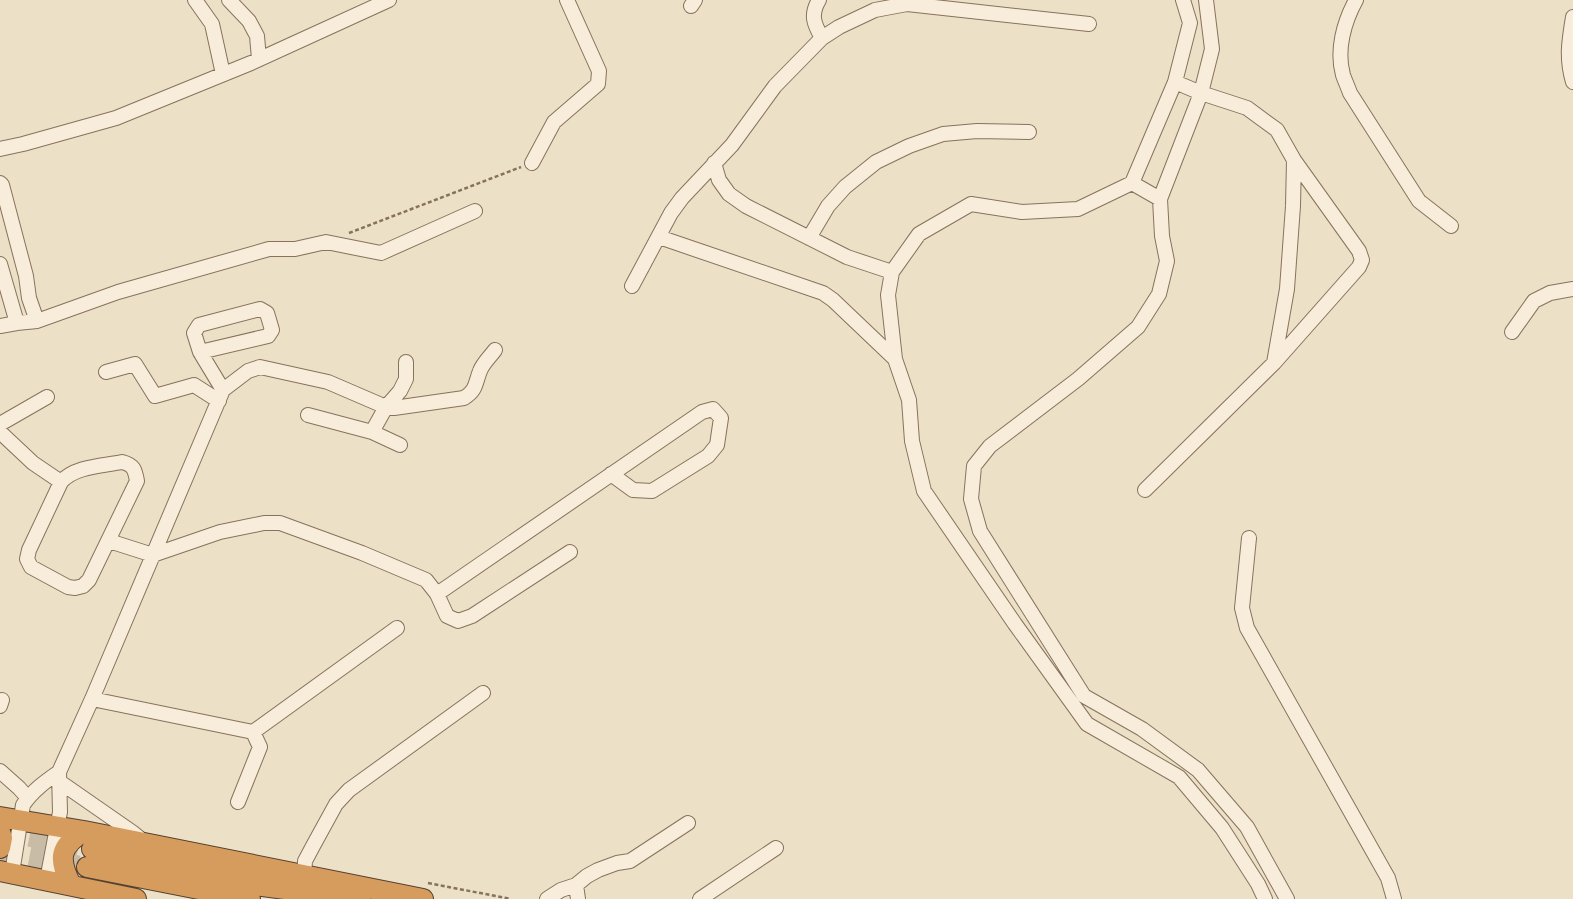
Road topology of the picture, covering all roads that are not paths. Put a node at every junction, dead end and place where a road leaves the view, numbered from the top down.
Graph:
1 (195, 0) edge
2 (229, 0) edge
3 (245, 0) edge
4 (389, 0) edge
5 (567, 0) edge
6 (819, 0) edge
7 (1183, 0) edge
8 (1206, 0) edge
9 (1356, 0) edge
10 (872, 5) edge
11 (1573, 17) edge
12 (248, 21) junction
13 (1089, 24) dead end
14 (822, 38) junction
15 (259, 59) junction
16 (223, 74) junction
17 (1175, 82) junction
18 (1573, 82) edge
19 (1201, 93) junction
20 (1029, 132) dead end
21 (0, 149) edge
22 (1294, 160) junction
23 (532, 163) road end
24 (714, 163) junction
25 (0, 183) edge
26 (1132, 183) junction
27 (1160, 199) junction
28 (475, 212) dead end
29 (1451, 226) dead end
30 (659, 237) junction
31 (809, 238) junction
32 (0, 264) edge
33 (892, 272) junction
34 (632, 286) dead end
35 (1573, 289) edge
36 (37, 321) junction
37 (17, 322) junction
38 (0, 326) edge
39 (1512, 332) dead end
40 (495, 350) dead end
41 (200, 352) junction
42 (895, 359) junction
43 (406, 362) dead end
44 (1274, 363) junction
45 (106, 372) dead end
46 (221, 396) junction
47 (47, 397) dead end
48 (386, 407) junction
49 (308, 415) dead end
50 (0, 424) edge
51 (0, 432) edge
52 (372, 432) junction
53 (400, 445) dead end
54 (611, 474) junction
55 (61, 482) junction
56 (1145, 490) dead end
57 (1249, 538) dead end
58 (109, 541) junction
59 (570, 552) dead end
60 (153, 556) junction
61 (437, 594) junction
62 (1031, 612) junction
63 (1015, 624) junction
64 (397, 628) dead end
65 (483, 693) dead end
66 (92, 699) junction
67 (1111, 711) junction
68 (1099, 731) junction
69 (253, 732) junction
70 (1158, 741) junction
71 (1147, 758) junction
72 (0, 771) edge
73 (60, 777) junction
74 (28, 798) junction
75 (238, 802) dead end
76 (0, 817) edge
77 (20, 821) junction
78 (688, 823) dead end
79 (57, 828) junction
80 (1247, 828) junction
81 (0, 832) edge
82 (1230, 840) junction
83 (146, 843) junction
84 (0, 848) edge
85 (776, 848) dead end
86 (87, 849) junction
87 (6, 872) edge
88 (304, 876) junction
89 (47, 880) junction
90 (70, 885) junction
91 (423, 891) edge
92 (577, 892) edge
93 (136, 899) edge
94 (250, 899) edge
95 (362, 899) edge
96 (547, 899) edge
97 (700, 899) edge
98 (1265, 899) edge
99 (1287, 899) edge
100 (1394, 899) edge

1 - 16 street
2 - 12 street
3 - 12 street
4 - 15 street
5 - 23 street
6 - 14 street
7 - 17 street
8 - 19 street
9 - 29 street
10 - 13 street
10 - 14 street
11 - 18 street
12 - 15 street
14 - 24 street
15 - 16 street
16 - 21 street
17 - 19 street
17 - 26 street
19 - 22 street
19 - 27 street
20 - 31 street
22 - 44 street
22 - 44 street
24 - 30 street
24 - 31 street
25 - 36 street
26 - 27 street
26 - 33 street
27 - 62 street
28 - 36 street
30 - 34 street
30 - 42 street
31 - 33 street
32 - 37 street
33 - 42 street
35 - 39 street
36 - 37 street
37 - 38 street
40 - 48 street
41 - 41 street
41 - 46 street
42 - 63 street
43 - 48 street
44 - 56 street
45 - 46 street
46 - 48 street
46 - 60 street
47 - 50 street
48 - 52 street
49 - 52 street
51 - 55 street
52 - 53 street
54 - 54 street
54 - 61 street
55 - 58 street
55 - 58 street
57 - 100 street
58 - 60 street
59 - 61 street
60 - 61 street
60 - 66 street
62 - 63 street
62 - 67 street
63 - 68 street
64 - 69 street
65 - 88 street
66 - 69 street
66 - 73 street
67 - 68 street
67 - 70 street
68 - 71 street
69 - 75 street
70 - 71 street
70 - 80 street
71 - 82 street
72 - 74 street
73 - 74 street
73 - 79 street
73 - 83 street
74 - 77 street
76 - 77 highway
77 - 79 highway
77 - 87 street
78 - 92 street
79 - 86 highway
79 - 89 street
80 - 82 street
80 - 99 street
81 - 84 highway
82 - 98 street
83 - 86 highway
83 - 88 highway
85 - 97 street
86 - 90 highway
86 - 94 highway
86 - 95 highway
87 - 89 highway
88 - 91 highway
89 - 90 highway
90 - 93 highway
92 - 96 street

